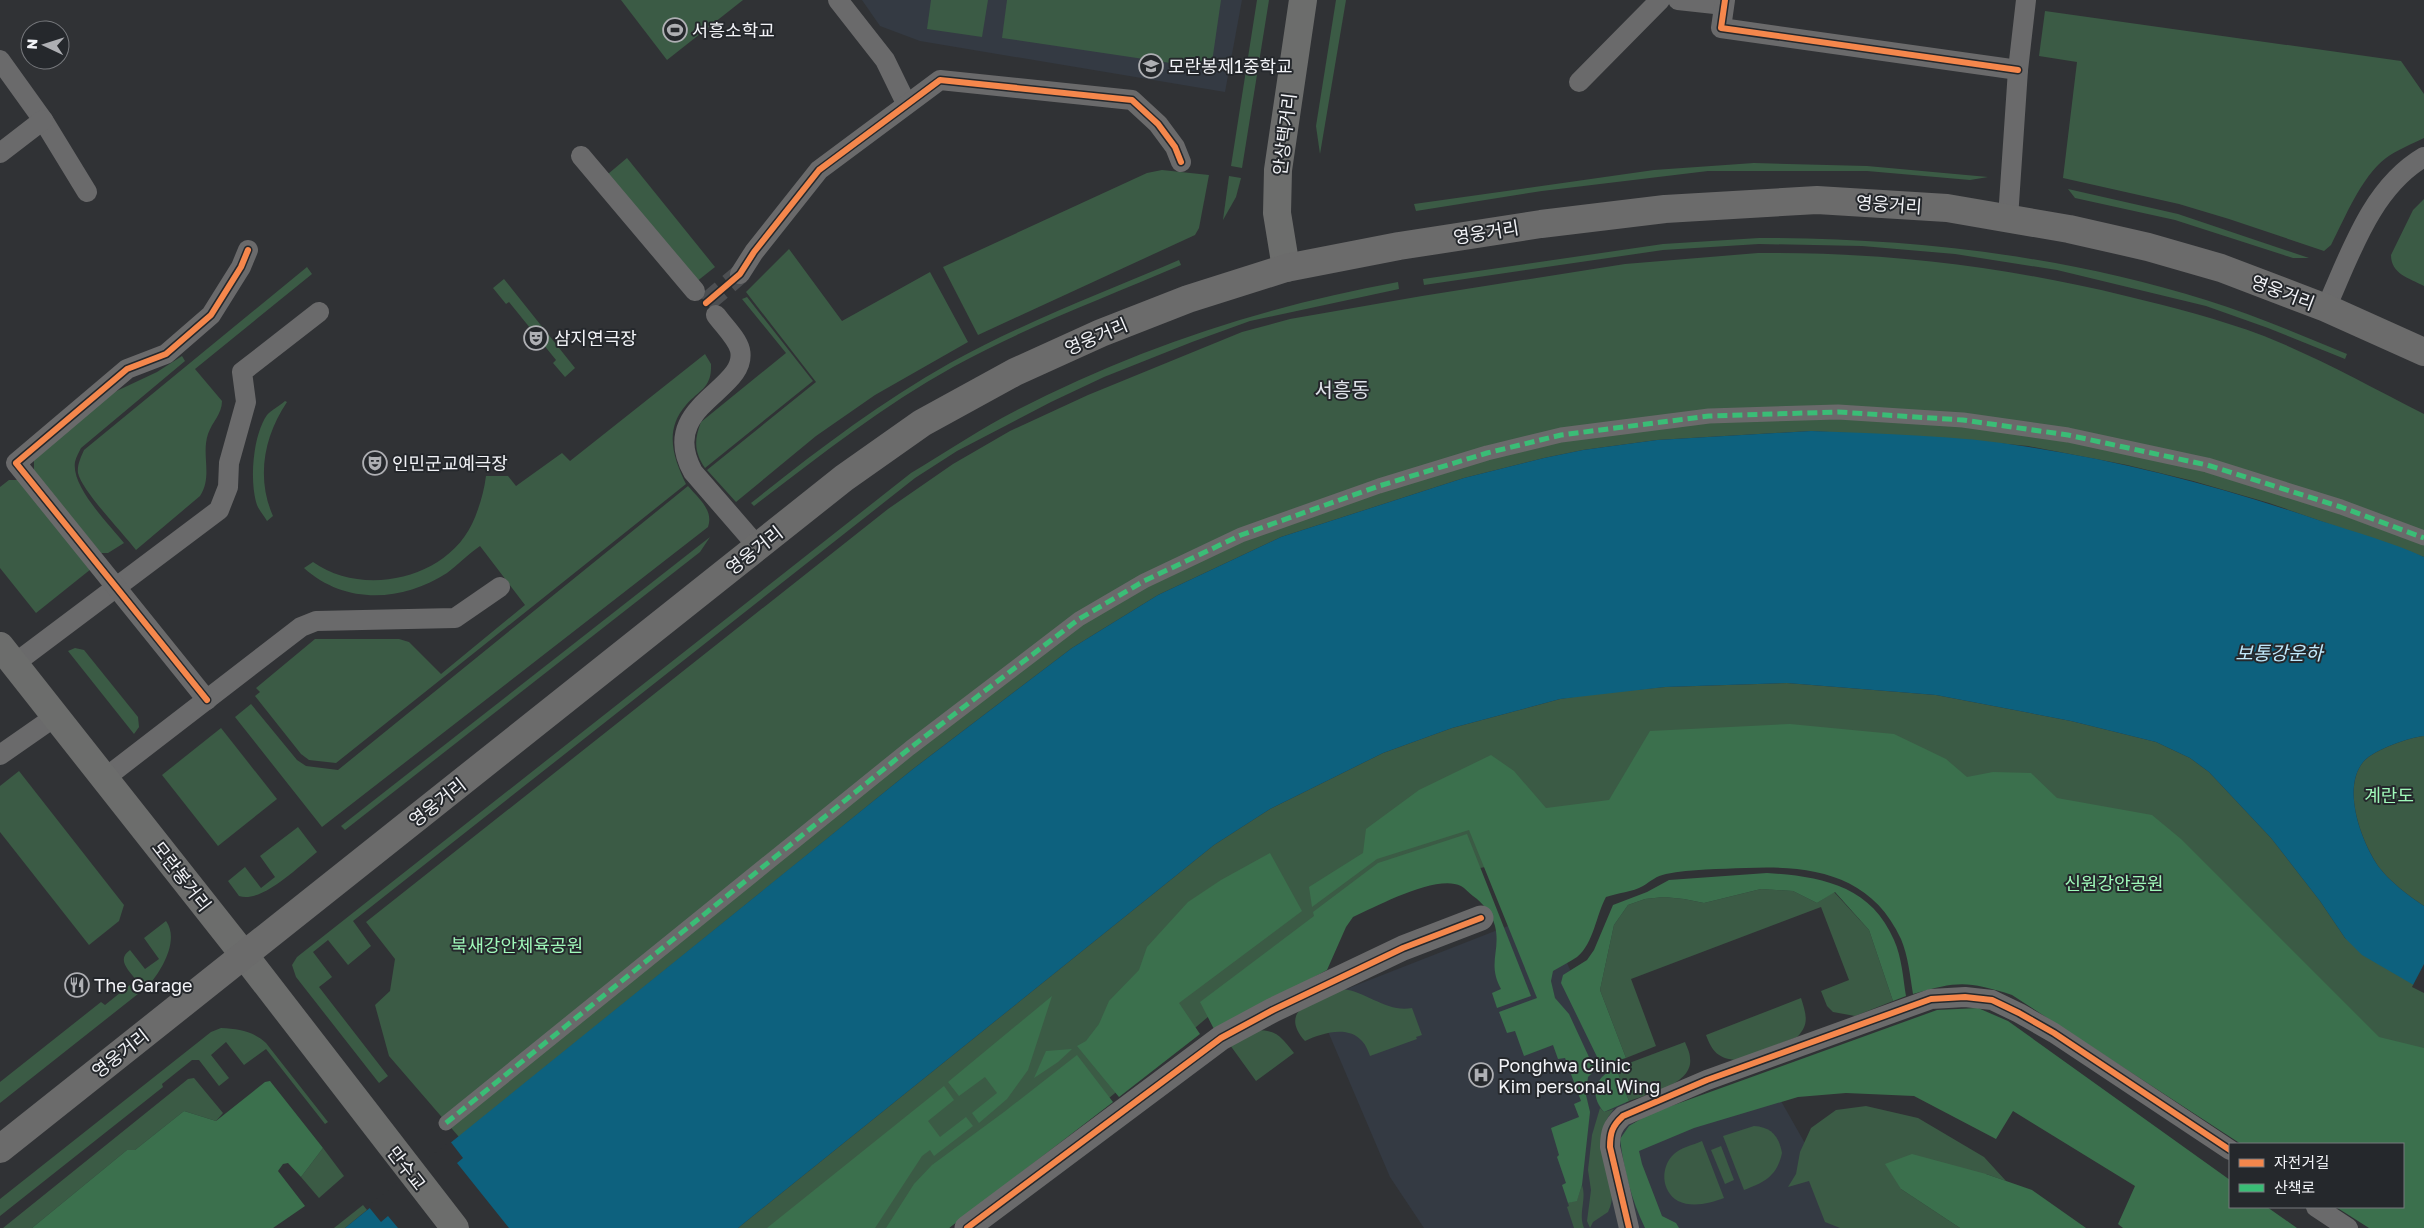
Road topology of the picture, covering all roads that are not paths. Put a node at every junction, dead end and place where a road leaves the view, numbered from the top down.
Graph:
1 (838, 0) edge
2 (1303, 0) edge
3 (1660, 0) edge
4 (1678, 0) edge
5 (2026, 0) edge
6 (1725, 2) edge
7 (0, 60) edge
8 (2018, 70) junction
9 (1579, 82) dead end
10 (906, 103) junction
11 (43, 120) junction
12 (0, 153) edge
13 (581, 156) dead end
14 (2424, 157) edge
15 (1181, 162) dead end
16 (87, 192) dead end
17 (2008, 218) junction
18 (248, 250) dead end
19 (1286, 268) junction
20 (740, 274) tunnel mouth
21 (695, 290) dead end
22 (2326, 308) junction
23 (319, 312) dead end
24 (716, 315) dead end
25 (2424, 352) edge
26 (2424, 538) edge
27 (758, 546) junction
28 (117, 587) junction
29 (500, 587) dead end
30 (7, 655) edge
31 (207, 700) junction
32 (56, 716) junction
33 (0, 755) edge
34 (105, 778) junction
35 (1480, 918) dead end
36 (244, 955) junction
37 (360, 1108) joint
38 (446, 1122) dead end
39 (0, 1149) edge
40 (2229, 1149) edge
41 (2318, 1208) edge
42 (455, 1228) edge
43 (967, 1228) edge
44 (1629, 1228) edge
45 (2348, 1228) edge

1 - 10 street
2 - 19 main road, 안상택거리
3 - 9 street
4 - 6 street
5 - 8 street
6 - 8 street
7 - 11 street
8 - 17 street
10 - 15 street
10 - 20 street
11 - 12 street
11 - 16 street
13 - 21 street
14 - 22 street
17 - 19 main road, 영웅거리
17 - 22 main road, 영웅거리
18 - 28 street
19 - 27 main road, 영웅거리
22 - 25 main road, 영웅거리
23 - 28 street
24 - 27 street
26 - 38 street
27 - 36 main road, 영웅거리
28 - 30 street
28 - 31 street
29 - 31 street
30 - 32 main road, 모란봉거리
31 - 34 street
32 - 33 street
32 - 34 main road, 모란봉거리
34 - 36 main road, 모란봉거리
35 - 43 street
36 - 37 main road, 모란봉거리
36 - 39 main road, 영웅거리
37 - 42 main road, 만수교
40 - 44 street
41 - 45 street

